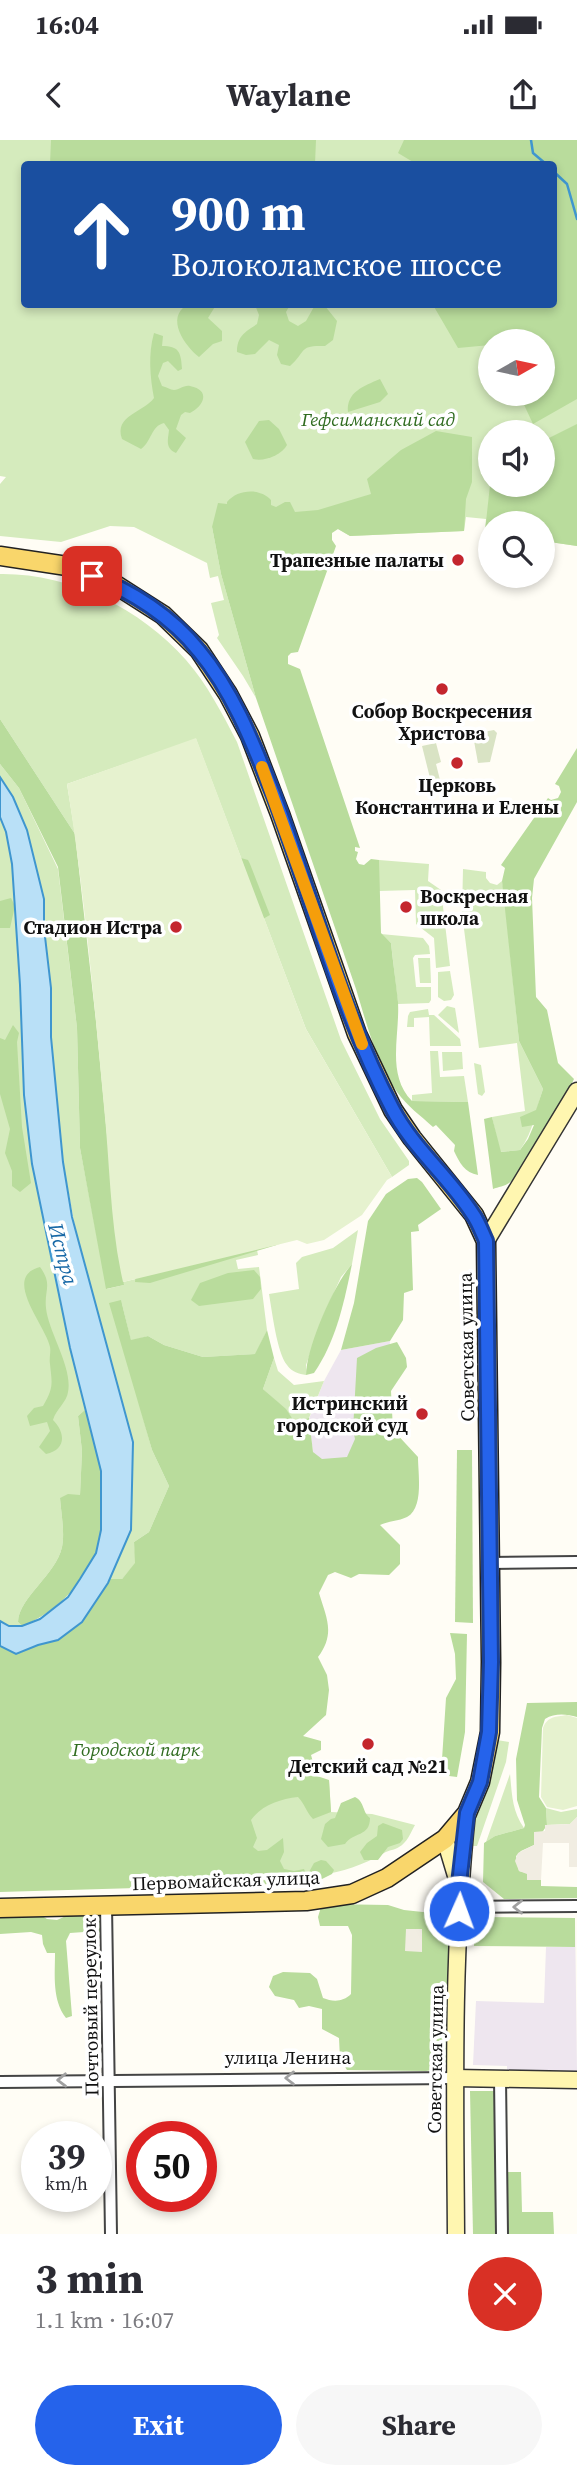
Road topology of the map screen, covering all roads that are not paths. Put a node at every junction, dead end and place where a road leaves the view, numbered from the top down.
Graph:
1 (0, 556) edge
2 (577, 1091) edge
3 (486, 1241) junction
4 (577, 1562) edge
5 (489, 1563) junction
6 (467, 1813) junction
7 (445, 1839) junction
8 (459, 1884) junction
9 (106, 1905) junction
10 (577, 1906) edge
11 (459, 1907) junction
12 (0, 1908) edge
13 (455, 2078) junction
14 (500, 2079) junction
15 (108, 2080) junction
16 (577, 2080) edge
17 (0, 2082) edge
18 (111, 2234) edge
19 (456, 2234) edge
20 (502, 2234) edge

1 - 3 main road, Советская улица
2 - 3 main road
3 - 5 main road, Советская улица
4 - 5 street
5 - 6 main road, Советская улица
6 - 7 main road, Первомайская улица
6 - 8 main road, Советская улица
7 - 8 main road, Советская улица
7 - 9 main road, Первомайская улица
8 - 11 main road, Советская улица
9 - 12 main road, Первомайская улица
9 - 15 street, Почтовый переулок
10 -> 11 street
11 - 13 main road, Советская улица
13 - 14 main road, улица Ленина
13 -> 15 street, улица Ленина
13 - 19 main road, Советская улица
14 - 16 main road, улица Ленина
14 - 20 street
15 -> 17 street, улица Ленина
15 - 18 street, Почтовый переулок

